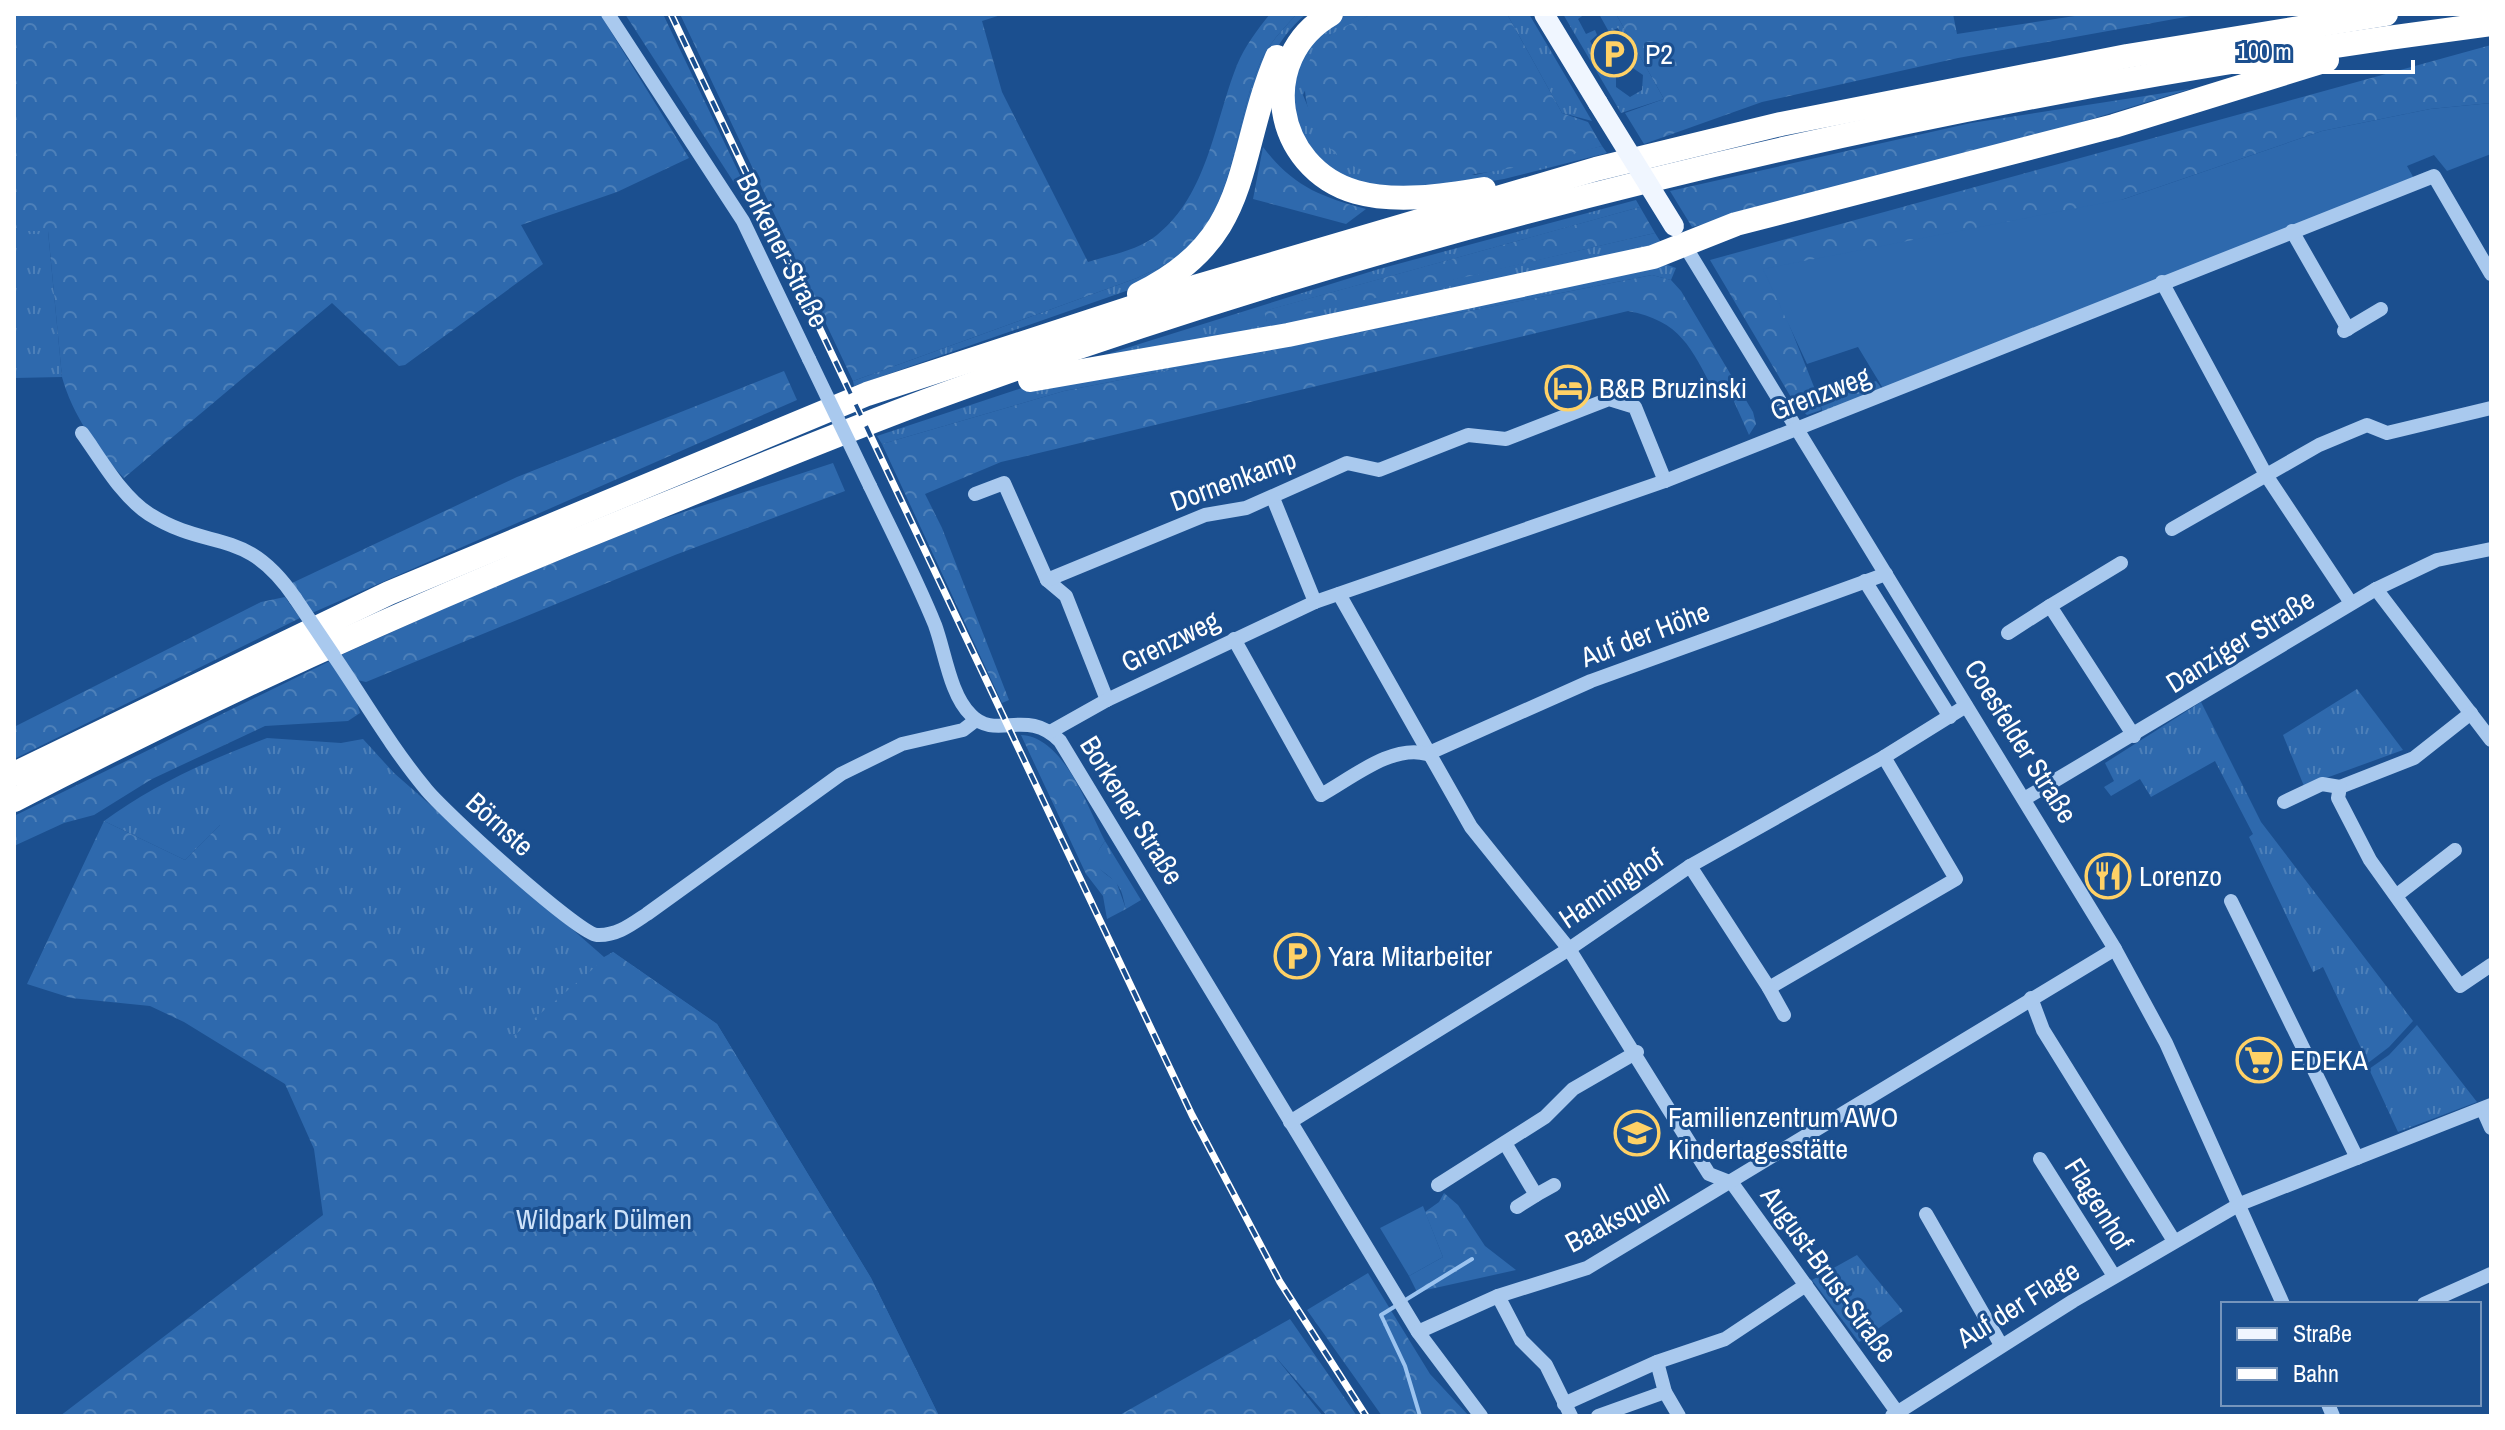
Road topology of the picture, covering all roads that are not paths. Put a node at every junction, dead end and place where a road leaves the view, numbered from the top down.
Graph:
1 (608, 14) edge
2 (1316, 14) edge
3 (1331, 14) edge
4 (1544, 14) edge
5 (2386, 14) edge
6 (2491, 24) edge
7 (2455, 29) junction
8 (1596, 169) junction
9 (2292, 231) junction
10 (1680, 236) junction
11 (2491, 274) edge
12 (2162, 282) junction
13 (2381, 309) dead end
14 (1059, 332) junction
15 (926, 401) junction
16 (2491, 408) edge
17 (1796, 430) junction
18 (82, 433) dead end
19 (2266, 475) junction
20 (1665, 481) junction
21 (975, 494) dead end
22 (1273, 498) junction
23 (2172, 529) dead end
24 (2491, 549) edge
25 (2121, 563) dead end
26 (1886, 574) junction
27 (1047, 580) junction
28 (1865, 581) junction
29 (2376, 589) junction
30 (1339, 594) junction
31 (1315, 602) junction
32 (2351, 603) junction
33 (2050, 606) junction
34 (2008, 633) dead end
35 (1234, 639) junction
36 (1107, 700) junction
37 (1966, 706) junction
38 (2471, 713) junction
39 (1950, 717) junction
40 (976, 720) junction
41 (1050, 732) junction
42 (2134, 736) junction
43 (2491, 739) edge
44 (1427, 754) junction
45 (1884, 757) junction
46 (14, 774) edge
47 (2340, 787) junction
48 (2024, 799) junction
49 (14, 800) edge
50 (2284, 802) dead end
51 (2455, 850) dead end
52 (1690, 866) junction
53 (2397, 895) junction
54 (2231, 901) dead end
55 (1569, 949) junction
56 (2115, 949) junction
57 (2491, 965) edge
58 (1769, 988) junction
59 (2031, 998) junction
60 (1784, 1015) dead end
61 (1637, 1052) junction
62 (2487, 1108) edge
63 (1290, 1122) junction
64 (2491, 1128) edge
65 (1505, 1143) junction
66 (2357, 1158) junction
67 (2040, 1159) dead end
68 (1732, 1183) junction
69 (1438, 1185) dead end
70 (1554, 1185) dead end
71 (1536, 1195) junction
72 (2240, 1204) junction
73 (1517, 1207) dead end
74 (1926, 1214) dead end
75 (2174, 1241) junction
76 (2491, 1274) edge
77 (2114, 1276) junction
78 (1806, 1285) junction
79 (1498, 1296) junction
80 (2282, 1302) edge
81 (2428, 1302) edge
82 (1418, 1332) junction
83 (2001, 1345) junction
84 (1657, 1362) junction
85 (1665, 1392) junction
86 (1568, 1410) edge
87 (1895, 1414) edge
88 (1481, 1416) edge
89 (1598, 1416) edge
90 (1679, 1416) edge

1 - 40 street, Borkener Straße, bridge
2 - 14 highway
3 - 8 highway
4 - 10 main road, bridge
5 - 8 highway
6 - 7 highway
7 - 10 highway
7 - 15 highway
8 - 14 highway
9 - 11 street, Grenzweg
9 - 12 street, Grenzweg
9 - 13 street
10 - 15 highway
10 - 17 street, Coesfelder Straße
12 - 17 street, Grenzweg
12 - 19 street
14 - 46 highway
15 - 49 highway
16 - 19 street
17 - 20 street, Grenzweg
17 - 26 street, Coesfelder Straße
18 - 40 street, Börnste, bridge
19 - 23 street
19 - 32 street
20 - 22 street, Dornenkamp
20 - 30 street, Grenzweg
21 - 27 street
22 - 27 street, Dornenkamp
22 - 31 street
24 - 29 street, Danziger Straße
25 - 33 street
26 - 28 street, Auf der Höhe
26 - 37 street, Coesfelder Straße
27 - 36 street
28 - 39 street, Coesfelder Straße
28 - 44 street, Auf der Höhe
29 - 32 street, Danziger Straße
29 - 38 street
30 - 31 street, Grenzweg
30 - 44 street, August-Brust-Straße
31 - 35 street, Grenzweg
32 - 42 street, Danziger Straße
33 - 34 street
33 - 42 street
35 - 36 street, Grenzweg
35 - 44 street
36 - 41 street, Grenzweg
37 - 39 street, Hanninghof
37 - 48 street, Coesfelder Straße
38 - 43 street
38 - 47 street
39 - 45 street, Hanninghof
40 - 41 street, Borkener Straße
41 - 63 street, Borkener Straße
42 - 48 street, Danziger Straße
44 - 55 street, August-Brust-Straße
45 - 52 street, Hanninghof
45 - 58 street
47 - 50 street
47 - 53 street
48 - 56 street, Coesfelder Straße
51 - 53 street
52 - 55 street, Hanninghof
52 - 58 street
53 - 57 street
54 - 66 street
55 - 61 street, August-Brust-Straße
55 - 63 street, Hanninghof
56 - 59 street, Baaksquell
56 - 72 street, Coesfelder Straße
58 - 60 street
59 - 68 street, Baaksquell
59 - 75 street
61 - 65 street
61 - 68 street, August-Brust-Straße
62 - 64 street
62 - 66 street, Auf der Flage
63 - 82 street, Borkener Straße
65 - 69 street
65 - 71 street
66 - 72 street, Auf der Flage
67 - 77 street, Flagenhof
68 - 78 street, August-Brust-Straße
68 - 79 street, Baaksquell
70 - 71 street
71 - 73 street
72 - 75 street, Auf der Flage
72 - 80 street, Coesfelder Straße
74 - 83 street
75 - 77 street, Auf der Flage
76 - 81 street
77 - 83 street, Auf der Flage
78 - 84 street
78 - 87 street, August-Brust-Straße
79 - 82 street, Baaksquell
79 - 86 street
82 - 88 street, Borkener Straße
83 - 87 street, Auf der Flage
84 - 85 street
84 - 86 street
85 - 89 street
85 - 90 street

